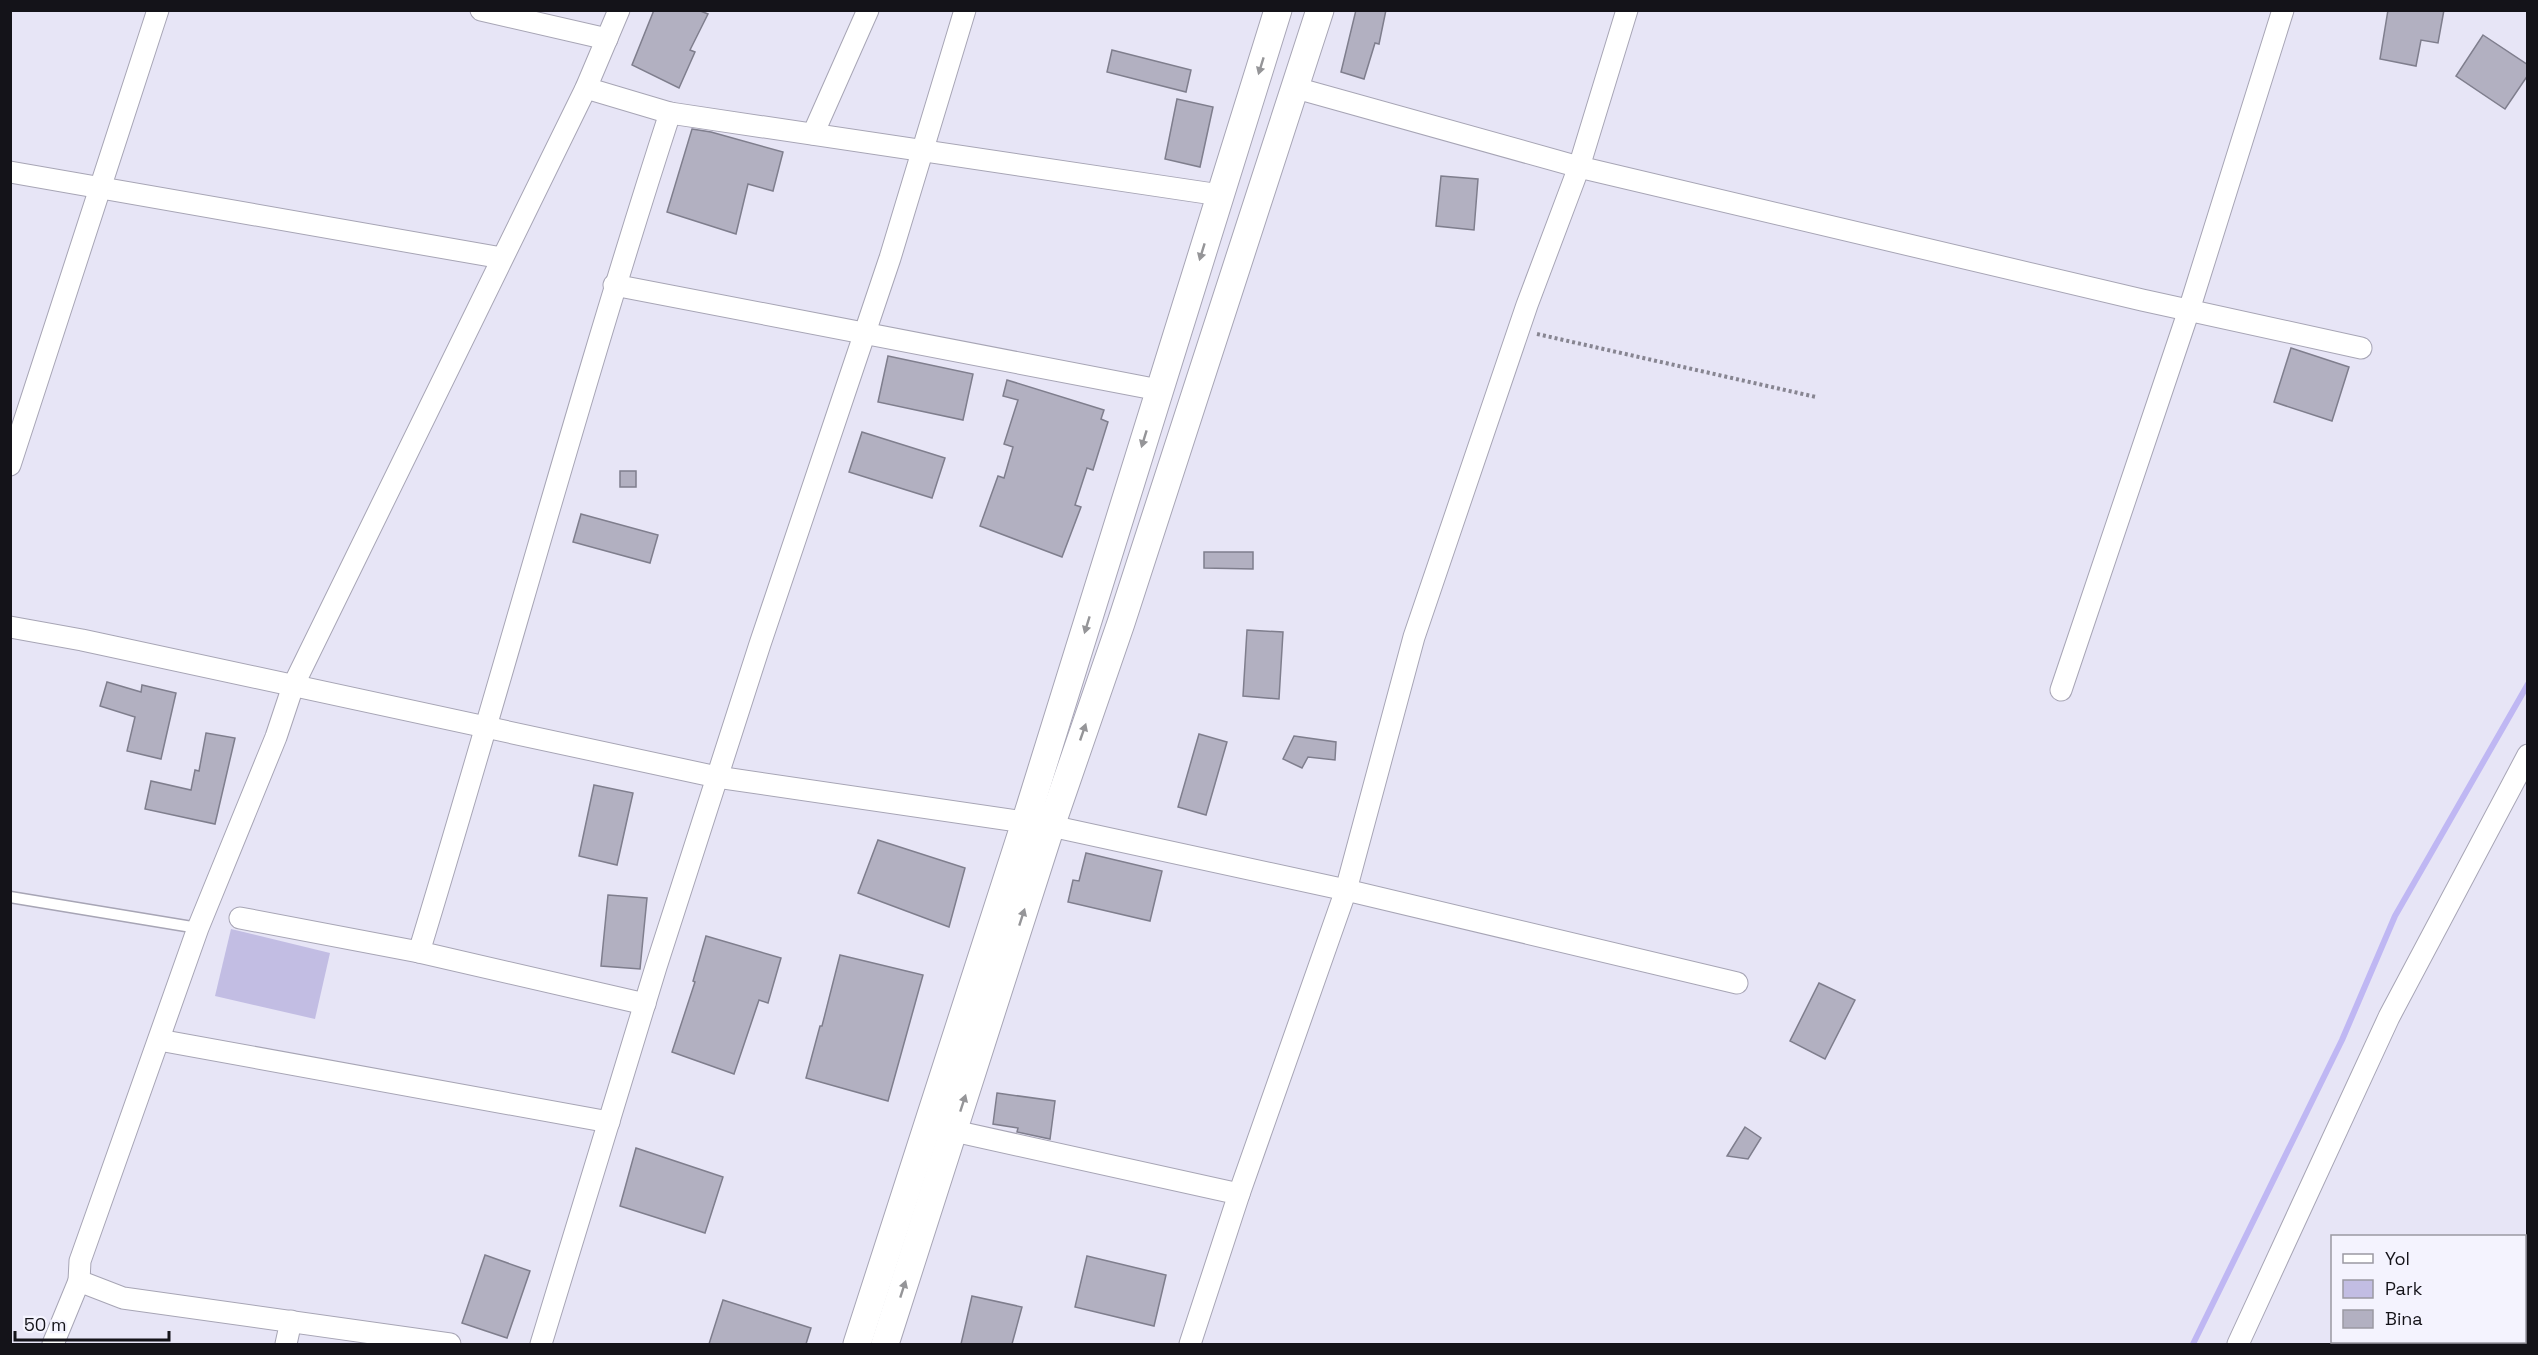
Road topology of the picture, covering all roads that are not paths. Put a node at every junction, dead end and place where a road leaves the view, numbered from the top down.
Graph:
1 (158, 10) edge
2 (481, 10) edge
3 (619, 10) edge
4 (868, 10) edge
5 (965, 10) edge
6 (1278, 10) edge
7 (1320, 10) edge
8 (1627, 10) edge
9 (2283, 10) edge
10 (607, 39) junction
11 (586, 88) junction
12 (1296, 88) junction
13 (670, 113) junction
14 (813, 134) junction
15 (923, 151) junction
16 (1579, 167) junction
17 (10, 172) edge
18 (102, 189) junction
19 (1220, 195) junction
20 (502, 258) junction
21 (614, 285) junction
22 (2189, 310) junction
23 (865, 333) junction
24 (2361, 348) dead end
25 (1159, 390) junction
26 (10, 465) edge
27 (10, 627) edge
28 (293, 686) junction
29 (2061, 690) dead end
30 (487, 728) junction
31 (2528, 755) edge
32 (717, 777) junction
33 (1038, 824) junction
34 (1346, 890) junction
35 (10, 897) edge
36 (240, 918) dead end
37 (198, 928) junction
38 (419, 952) junction
39 (1737, 982) dead end
40 (645, 1004) junction
41 (159, 1040) junction
42 (609, 1122) junction
43 (954, 1131) junction
44 (1239, 1194) junction
45 (79, 1281) junction
46 (291, 1321) junction
47 (53, 1344) edge
48 (286, 1344) edge
49 (450, 1344) edge
50 (541, 1344) edge
51 (857, 1344) edge
52 (885, 1344) edge
53 (1190, 1344) edge
54 (2238, 1344) edge

1 - 18 street
2 - 10 street
3 - 10 street
4 - 14 street
5 - 15 street
6 -> 19 street
7 - 12 street
8 - 16 street
9 - 22 street
10 - 11 street
11 - 13 street
11 - 20 street
12 - 16 street
33 -> 12 street
13 - 14 street
13 - 21 street
14 - 15 street
15 - 19 street
15 - 23 street
16 - 22 street
16 - 34 street
17 - 18 street
18 - 20 street
18 - 26 street
19 -> 25 street
20 - 28 street
21 - 23 street
21 - 30 street
22 - 24 street
22 - 29 street
23 - 25 street
23 - 32 street
25 -> 33 street
27 - 28 street
28 - 30 street
28 - 37 street
30 - 32 street
30 - 38 street
31 - 54 street
32 - 33 street
32 - 40 street
33 - 34 street
43 -> 33 street
33 - 51 street
34 - 39 street
34 - 44 street
35 - 37 lane
36 - 38 street
37 - 41 street
38 - 40 street
40 - 42 street
41 - 42 street
41 - 45 street
42 - 50 street
43 - 44 street
52 -> 43 street
44 - 53 street
45 - 46 street
45 - 47 street
46 - 48 street
46 - 49 street

